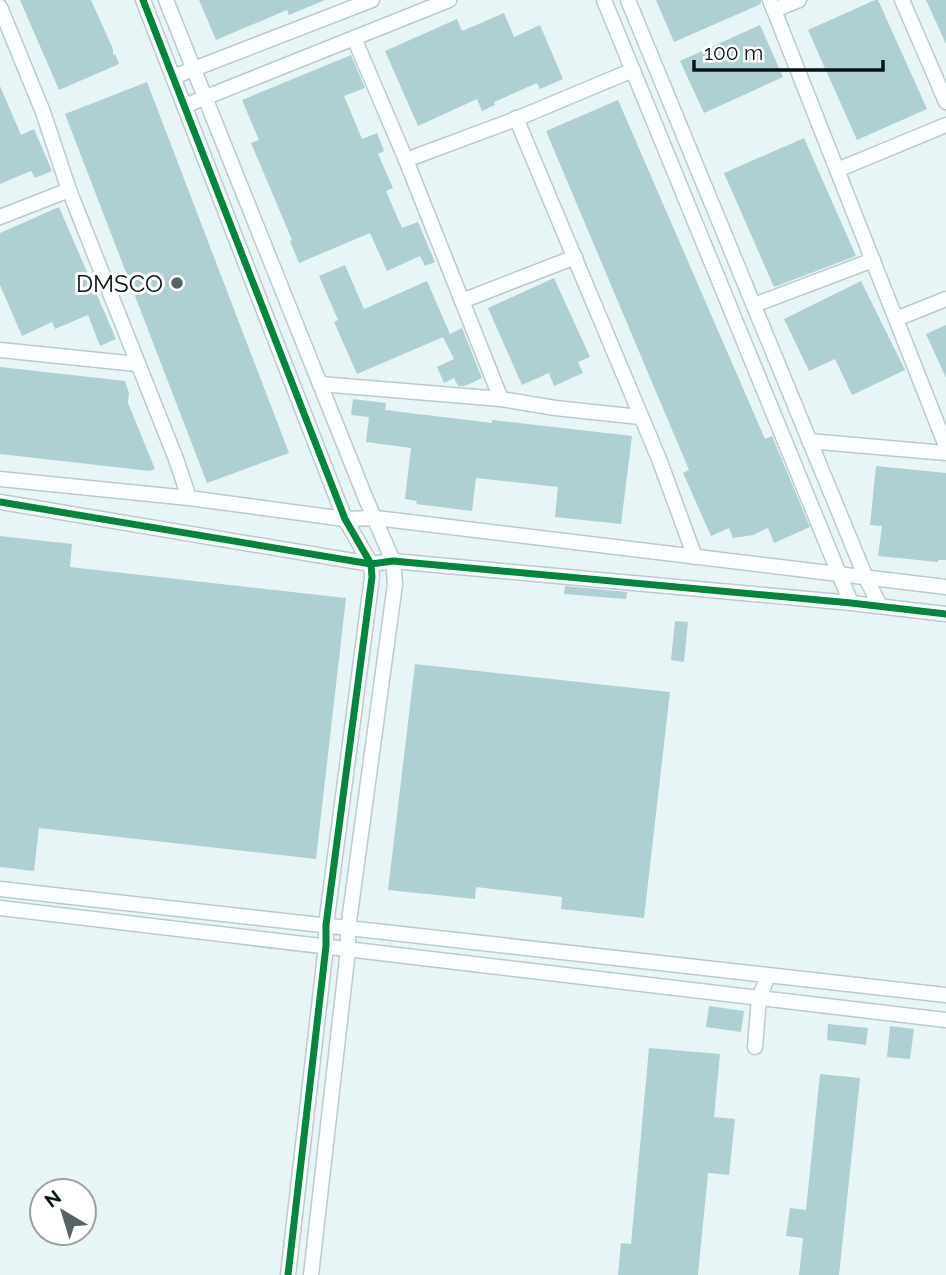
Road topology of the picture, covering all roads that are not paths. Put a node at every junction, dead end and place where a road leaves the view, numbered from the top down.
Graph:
1 (143, 0) edge
2 (166, 0) edge
3 (372, 0) edge
4 (449, 0) edge
5 (604, 0) edge
6 (628, 0) edge
7 (799, 0) edge
8 (902, 0) edge
9 (772, 5) edge
10 (0, 7) edge
11 (354, 38) junction
12 (7, 45) edge
13 (633, 70) junction
14 (193, 71) junction
15 (173, 77) junction
16 (204, 97) junction
17 (946, 102) edge
18 (184, 106) junction
19 (516, 118) junction
20 (946, 125) edge
21 (406, 160) junction
22 (837, 170) junction
23 (69, 190) junction
24 (0, 218) edge
25 (575, 257) junction
26 (873, 260) junction
27 (946, 299) edge
28 (462, 302) junction
29 (754, 305) junction
30 (896, 319) junction
31 (0, 349) edge
32 (138, 364) junction
33 (320, 384) junction
34 (501, 398) junction
35 (640, 417) junction
36 (809, 441) junction
37 (946, 446) edge
38 (946, 453) edge
39 (0, 479) edge
40 (189, 498) junction
41 (0, 502) edge
42 (376, 518) junction
43 (345, 519) junction
44 (695, 557) junction
45 (393, 561) junction
46 (371, 564) junction
47 (839, 575) junction
48 (866, 578) junction
49 (946, 587) edge
50 (851, 603) junction
51 (880, 606) junction
52 (946, 614) edge
53 (0, 889) edge
54 (0, 908) edge
55 (326, 925) junction
56 (348, 929) junction
57 (326, 946) junction
58 (348, 950) junction
59 (768, 976) junction
60 (946, 995) edge
61 (760, 998) junction
62 (946, 1020) edge
63 (755, 1047) dead end
64 (288, 1275) edge
65 (311, 1275) edge

1 - 15 street
2 - 14 street
3 - 14 street
4 - 11 street
5 - 13 street
6 - 29 street
7 - 9 street
8 - 17 street
9 - 22 street
10 - 12 street
11 - 16 street
11 - 21 street
12 - 23 street
13 - 19 street
13 - 47 street
14 - 15 street
14 - 16 street
15 - 18 street
16 - 18 street
16 - 33 street
18 - 43 street
19 - 21 street
19 - 25 street
20 - 22 street
21 - 28 street
22 - 26 street
23 - 24 street
23 - 32 street
25 - 28 street
25 - 35 street
26 - 29 street
26 - 30 street
27 - 30 street
28 - 34 street
29 - 36 street
30 - 37 street
31 - 32 street
32 - 40 street
33 - 34 street
33 - 42 street
34 - 35 street
35 - 44 street
36 - 38 street
36 - 48 street
39 - 40 street
40 - 43 street
41 - 46 street
42 - 43 street
42 - 44 street
42 - 45 street
43 - 46 street
44 - 47 street
45 - 46 street
45 - 50 street
45 - 56 street
46 - 55 street
47 - 48 street
47 - 50 street
48 - 49 street
48 - 51 street
50 - 51 street
51 - 52 street
53 - 55 street
54 - 57 street
55 - 56 street
55 - 57 street
56 - 58 street
56 - 59 street
57 - 58 street
57 - 64 street
58 - 61 street
58 - 65 street
59 - 60 street
59 - 61 street
61 - 62 street
61 - 63 street

